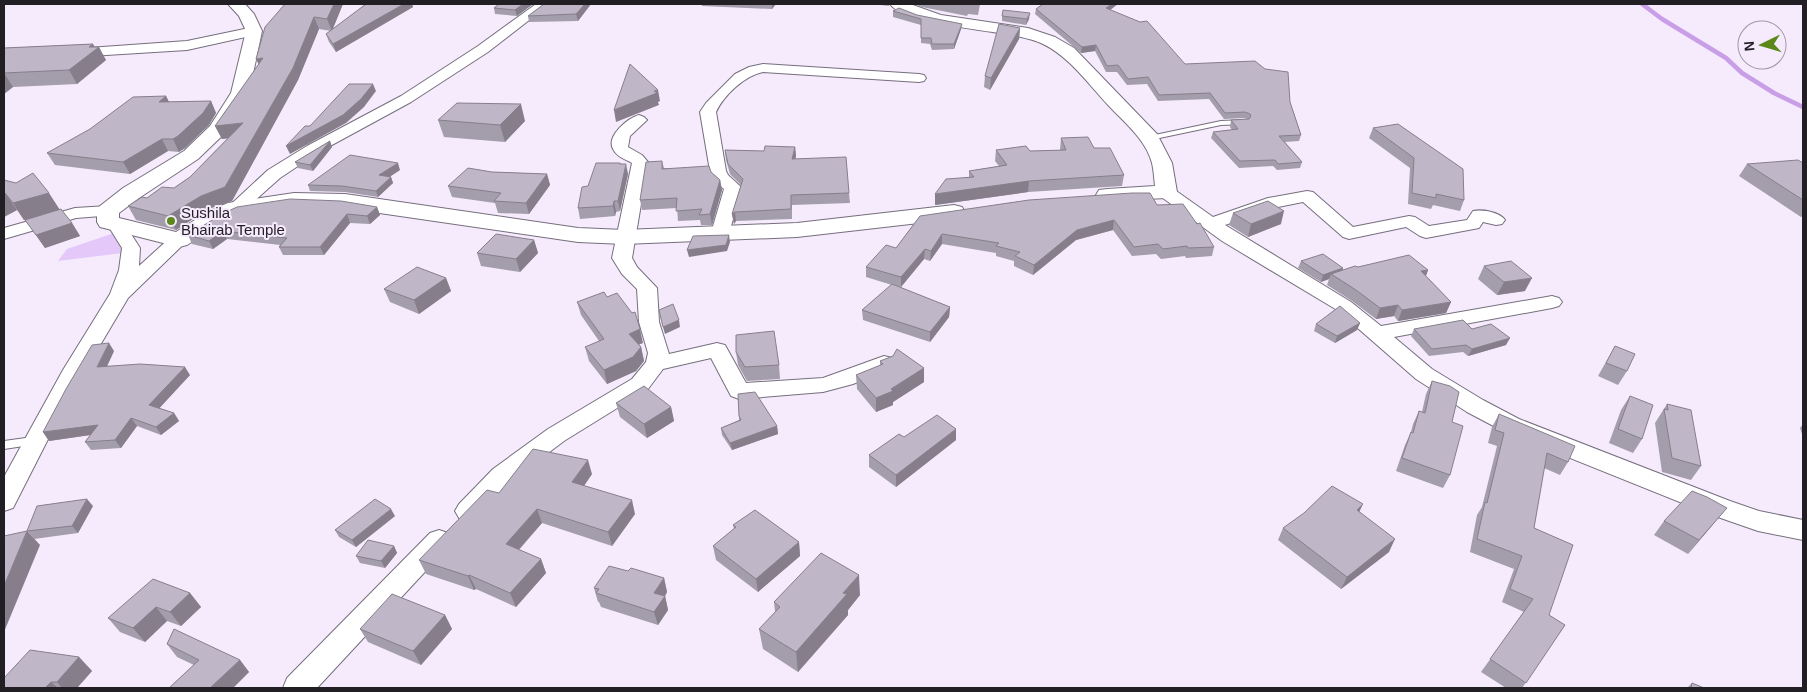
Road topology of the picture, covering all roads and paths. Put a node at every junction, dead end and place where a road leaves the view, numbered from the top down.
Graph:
1 (236, 4) edge
2 (544, 4) edge
3 (898, 4) edge
4 (254, 31) junction
5 (56, 54) edge
6 (919, 78) dead end
7 (639, 120) dead end
8 (1244, 122) edge
9 (1150, 138) junction
10 (1166, 192) junction
11 (1084, 197) edge
12 (236, 208) junction
13 (972, 209) edge
14 (112, 217) junction
15 (1496, 220) dead end
16 (1211, 224) junction
17 (720, 233) junction
18 (4, 234) edge
19 (624, 237) junction
20 (179, 240) junction
21 (120, 294) junction
22 (1552, 302) dead end
23 (1376, 334) junction
24 (884, 363) edge
25 (656, 364) junction
26 (33, 441) junction
27 (4, 445) edge
28 (4, 501) edge
29 (1803, 530) edge
30 (298, 688) edge

1 - 4 street
2 - 12 street
3 - 9 street
4 - 5 street
4 - 14 street
6 - 17 street
7 - 19 street
8 - 9 lane
9 - 10 street
10 - 11 street
10 - 16 street
12 - 19 street
12 - 20 street
13 - 17 street
14 - 18 street
14 - 20 street
14 - 21 street
15 - 16 street
16 - 23 street
17 - 19 street
19 - 25 street
20 - 21 street
21 - 26 street
22 - 23 street
23 - 29 street
24 - 25 street
25 - 30 street
26 - 27 lane
26 - 28 street

